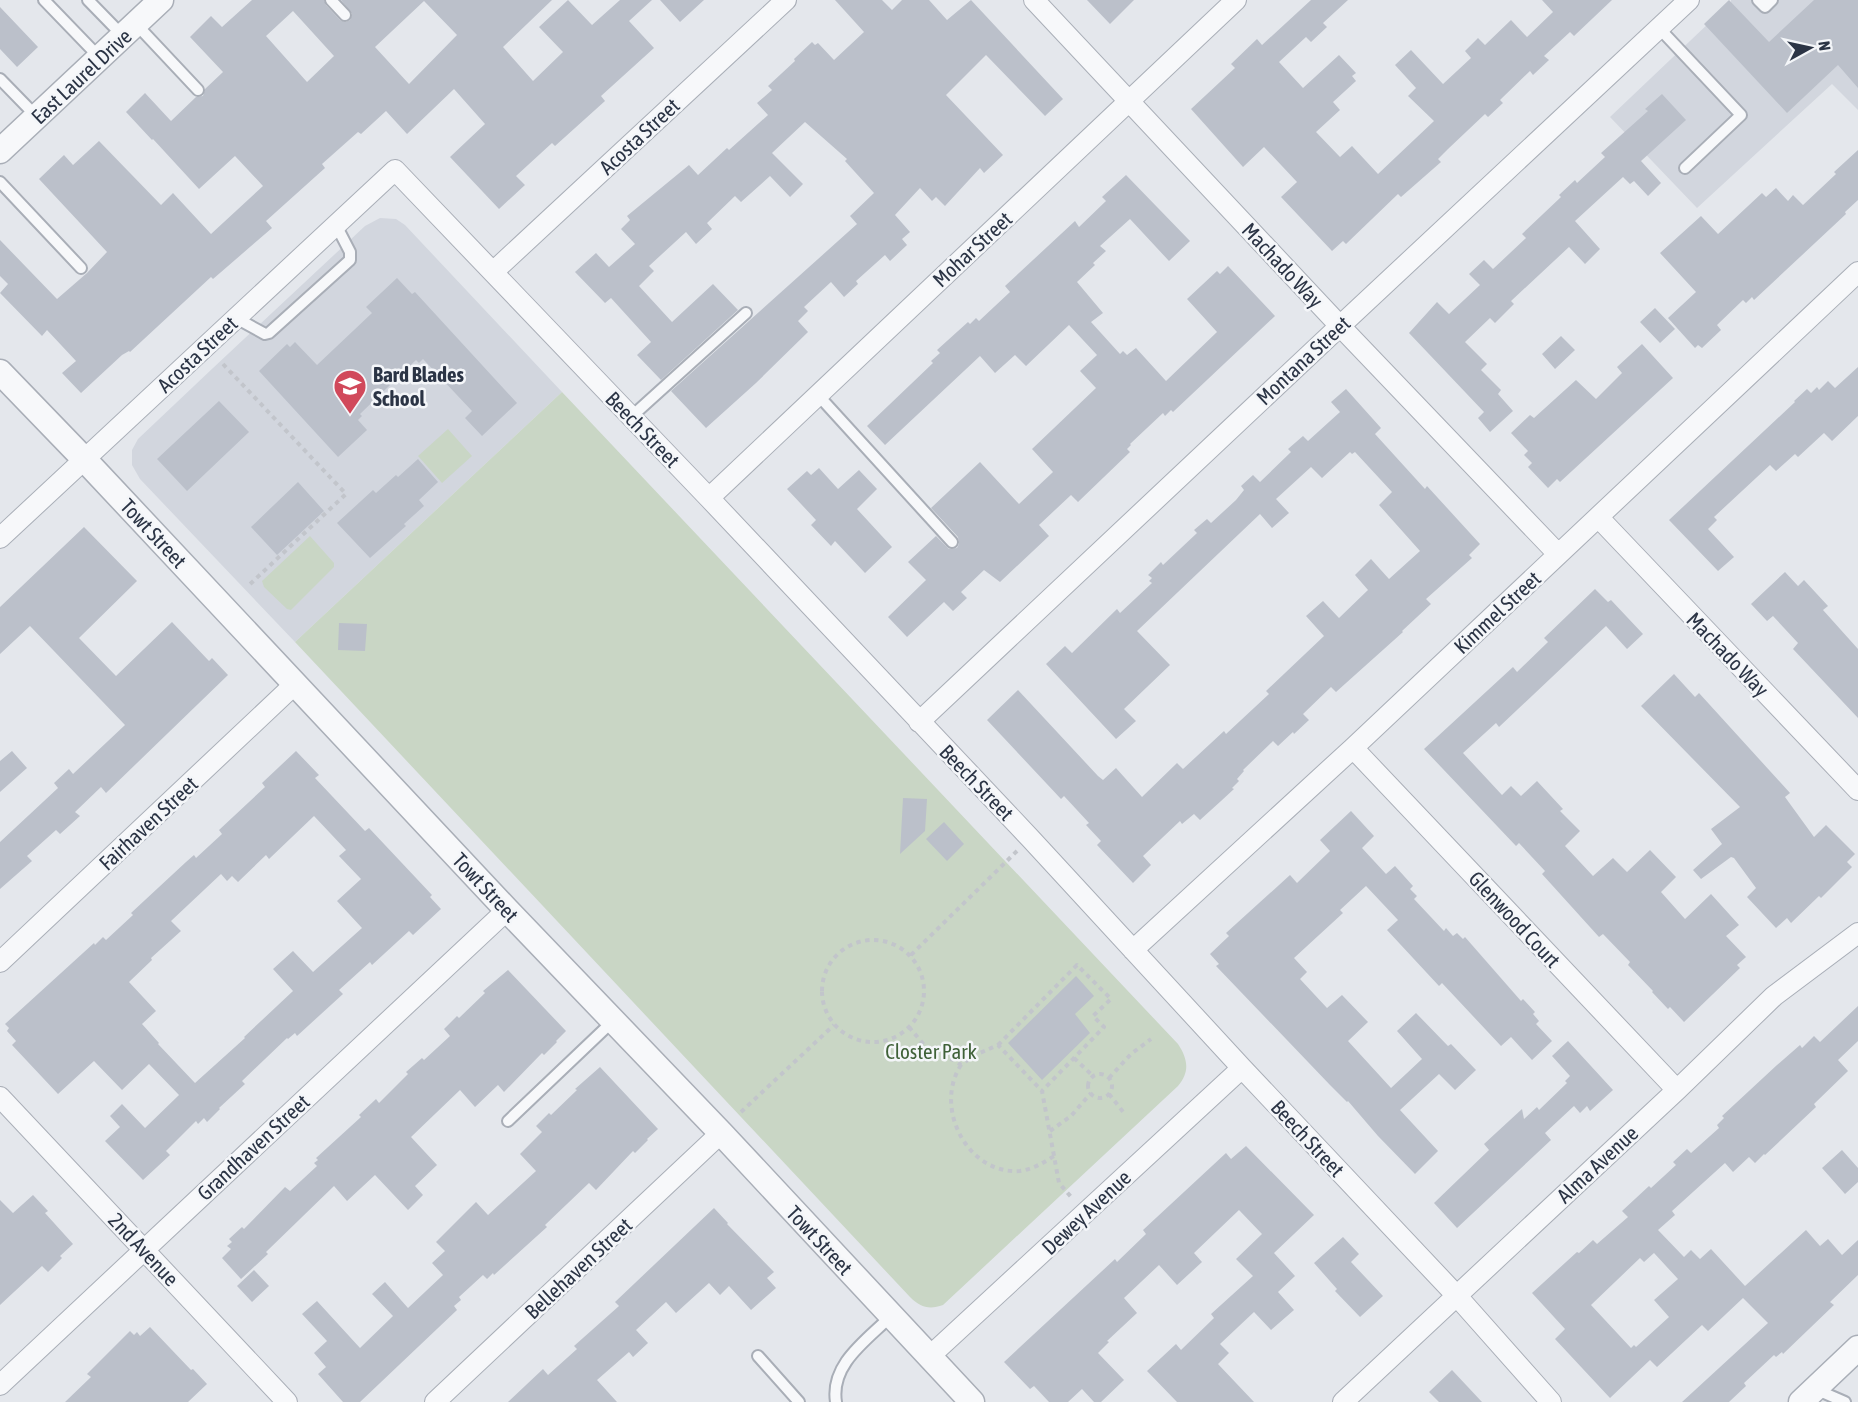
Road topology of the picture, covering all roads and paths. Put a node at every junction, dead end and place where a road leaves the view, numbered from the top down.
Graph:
1 (44, 0) edge
2 (88, 0) edge
3 (161, 0) edge
4 (331, 0) edge
5 (786, 0) edge
6 (1034, 0) edge
7 (1236, 0) edge
8 (1689, 0) edge
9 (1758, 0) edge
10 (1772, 0) edge
11 (345, 15) dead end
12 (1659, 28) junction
13 (129, 30) junction
14 (100, 58) junction
15 (0, 78) edge
16 (198, 90) dead end
17 (1130, 100) junction
18 (37, 117) junction
19 (0, 151) edge
20 (1685, 168) dead end
21 (395, 170) joint
22 (0, 182) edge
23 (336, 225) junction
24 (81, 268) dead end
25 (493, 272) junction
26 (1858, 273) edge
27 (746, 313) dead end
28 (236, 318) junction
29 (1340, 326) junction
30 (223, 364) dead end
31 (0, 372) edge
32 (818, 395) junction
33 (631, 417) junction
34 (84, 459) junction
35 (709, 498) junction
36 (1599, 518) junction
37 (0, 538) edge
38 (952, 542) dead end
39 (1558, 554) junction
40 (246, 587) dead end
41 (295, 684) junction
42 (919, 722) junction
43 (1353, 748) junction
44 (1858, 790) edge
45 (1030, 838) junction
46 (507, 910) junction
47 (1858, 933) edge
48 (1133, 950) junction
49 (911, 955) junction
50 (0, 962) edge
51 (613, 1021) junction
52 (834, 1025) junction
53 (909, 1027) junction
54 (1150, 1039) dead end
55 (998, 1045) junction
56 (1074, 1058) junction
57 (961, 1065) junction
58 (1242, 1068) junction
59 (1093, 1076) junction
60 (1109, 1078) junction
61 (1677, 1090) junction
62 (1042, 1091) junction
63 (1091, 1093) junction
64 (1109, 1094) junction
65 (0, 1097) edge
66 (741, 1112) dead end
67 (1124, 1113) dead end
68 (507, 1121) dead end
69 (1050, 1131) junction
70 (720, 1133) junction
71 (1054, 1156) junction
72 (1085, 1212) junction
73 (144, 1249) junction
74 (1456, 1295) junction
75 (891, 1316) junction
76 (1858, 1348) edge
77 (758, 1356) dead end
78 (930, 1356) junction
79 (0, 1385) edge
80 (1808, 1395) edge
81 (287, 1402) edge
82 (435, 1402) edge
83 (799, 1402) edge
84 (826, 1402) edge
85 (835, 1402) edge
86 (972, 1402) edge
87 (1343, 1402) edge
88 (1551, 1402) edge
89 (1845, 1402) edge

1 - 14 lane
2 - 13 lane
3 - 13 street, East Laurel Drive
4 - 11 lane
5 - 25 street, Acosta Street
6 - 17 street, Machado Way
7 - 17 street, Mohar Street
8 - 12 street, Montana Street
9 - 10 lane
12 - 20 lane
12 - 29 street, Montana Street
13 - 14 street, East Laurel Drive
13 - 16 lane
14 - 18 street, East Laurel Drive
15 - 18 lane
17 - 29 street, Machado Way
17 - 32 street, Mohar Street
18 - 19 street, East Laurel Drive
21 - 23 street, Acosta Street
21 - 25 street, Beech Street
22 - 24 lane
23 - 28 street, Acosta Street
23 - 28 lane
25 - 33 street, Beech Street
26 - 36 street, Kimmel Street
27 - 33 lane
28 - 34 street, Acosta Street
29 - 39 street, Machado Way
29 - 42 street, Montana Street
30 - 40 path
31 - 34 street, Towt Street
32 - 35 street, Mohar Street
32 - 38 lane
33 - 35 street, Beech Street
34 - 37 street, Acosta Street
34 - 41 street, Towt Street
35 - 42 street, Beech Street
36 - 39 street, Kimmel Street
36 - 44 street, Machado Way
39 - 43 street, Kimmel Street
41 - 46 street, Towt Street
41 - 50 street, Fairhaven Street
42 - 45 street, Beech Street
43 - 48 street, Kimmel Street
43 - 61 street, Glenwood Court
45 - 48 street, Beech Street
45 - 49 path
46 - 51 street, Towt Street
46 - 73 street, Grandhaven Street
47 - 61 street, Alma Avenue
48 - 58 street, Beech Street
49 - 52 path
49 - 53 path
51 - 68 lane
51 - 70 street, Towt Street
52 - 53 path
52 - 66 path
53 - 57 path
54 - 60 path
55 - 56 path
55 - 57 path
55 - 62 path
56 - 59 path
56 - 62 path
57 - 71 path
58 - 72 street, Dewey Avenue
58 - 74 street, Beech Street
59 - 60 path
59 - 63 path
60 - 64 path
61 - 74 street, Alma Avenue
62 - 69 path
63 - 64 path
63 - 69 path
64 - 67 path
65 - 73 street, 2nd Avenue
69 - 71 path
70 - 75 street, Towt Street
70 - 82 street, Bellehaven Street
71 - 72 path
72 - 78 street, Dewey Avenue
73 - 79 street, Grandhaven Street
73 - 81 street, 2nd Avenue
74 - 87 street, Alma Avenue
74 - 88 street, Beech Street
75 - 78 street, Towt Street
75 - 85 lane
76 - 80 street
77 - 83 lane
78 - 86 street, Towt Street
80 - 89 lane
84 - 85 lane

